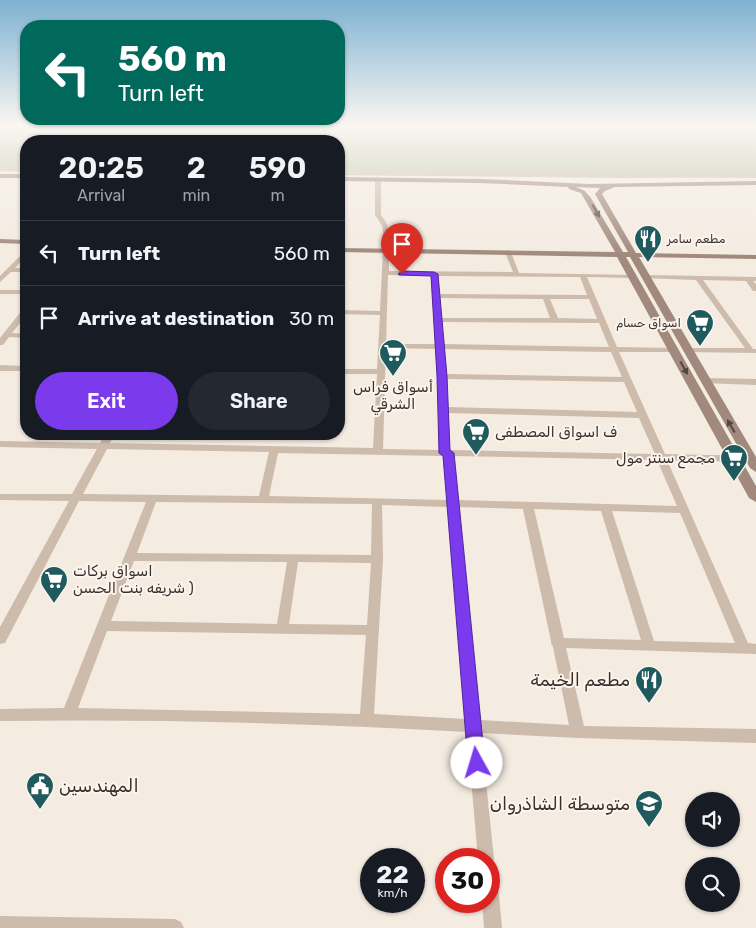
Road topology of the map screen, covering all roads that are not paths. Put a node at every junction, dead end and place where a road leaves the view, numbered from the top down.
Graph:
1 (0, 174) edge
2 (20, 175) edge
3 (345, 176) edge
4 (345, 176) edge
5 (345, 176) edge
6 (756, 176) edge
7 (378, 179) junction
8 (590, 179) junction
9 (488, 180) junction
10 (508, 181) junction
11 (756, 182) edge
12 (576, 183) junction
13 (655, 183) junction
14 (559, 185) junction
15 (632, 185) junction
16 (600, 191) junction
17 (0, 241) edge
18 (20, 242) edge
19 (0, 246) edge
20 (20, 246) edge
21 (345, 248) edge
22 (385, 248) junction
23 (756, 251) edge
24 (508, 252) junction
25 (624, 252) junction
26 (756, 257) edge
27 (20, 258) edge
28 (9, 270) junction
29 (20, 270) edge
30 (385, 273) junction
31 (434, 274) junction
32 (517, 275) junction
33 (582, 275) junction
34 (633, 276) junction
35 (644, 278) junction
36 (698, 278) junction
37 (748, 279) junction
38 (0, 280) edge
39 (756, 280) edge
40 (756, 289) edge
41 (0, 292) edge
42 (20, 292) edge
43 (644, 295) junction
44 (436, 296) junction
45 (655, 296) junction
46 (546, 297) junction
47 (592, 298) junction
48 (345, 312) edge
49 (383, 313) junction
50 (20, 318) edge
51 (438, 320) junction
52 (555, 321) junction
53 (602, 322) junction
54 (6, 336) junction
55 (20, 336) edge
56 (0, 343) edge
57 (381, 346) junction
58 (440, 347) junction
59 (614, 350) junction
60 (674, 350) junction
61 (687, 350) junction
62 (754, 351) edge
63 (0, 368) edge
64 (20, 368) edge
65 (345, 371) edge
66 (380, 372) junction
67 (442, 376) junction
68 (628, 380) junction
69 (705, 381) junction
70 (756, 382) edge
71 (442, 410) junction
72 (642, 415) junction
73 (106, 440) edge
74 (0, 444) edge
75 (101, 447) junction
76 (274, 450) junction
77 (378, 451) junction
78 (446, 453) junction
79 (732, 454) junction
80 (660, 458) junction
81 (751, 459) edge
82 (750, 473) edge
83 (0, 497) edge
84 (74, 498) junction
85 (756, 498) edge
86 (152, 499) junction
87 (263, 501) junction
88 (377, 501) junction
89 (452, 503) junction
90 (528, 505) junction
91 (606, 509) junction
92 (683, 510) junction
93 (130, 557) junction
94 (293, 559) junction
95 (377, 559) junction
96 (104, 626) junction
97 (282, 628) junction
98 (373, 630) junction
99 (0, 639) edge
100 (557, 643) junction
101 (649, 646) junction
102 (750, 649) edge
103 (70, 714) junction
104 (0, 715) edge
105 (367, 720) junction
106 (473, 725) junction
107 (578, 732) junction
108 (756, 736) edge
109 (485, 848) edge
110 (492, 913) edge
111 (0, 925) edge
112 (175, 928) edge
113 (493, 928) edge

1 - 2 street
3 - 7 street
4 - 9 street
5 - 12 street
6 - 8 street
7 - 9 street
7 - 22 street
8 - 12 street
8 - 13 street
9 - 10 street
10 - 12 street
10 - 14 street
11 - 13 street
12 - 14 street
12 - 16 street
12 -> 25 street
13 - 15 street
14 - 15 street
15 - 16 street
16 - 25 street
17 - 18 street
19 - 20 street
21 - 22 street
22 - 24 street
22 - 25 street
22 - 30 street
23 - 25 street
24 - 25 street
24 - 32 street
25 - 26 street
25 - 34 street
25 - 35 street
27 - 28 street
28 - 29 street
28 - 38 street
30 - 31 street
30 - 49 street
31 - 32 street
31 - 44 street
32 - 33 street
33 - 34 street
33 - 47 street
34 - 43 street
35 - 36 street
35 - 45 street
36 - 37 street
36 - 62 street
37 - 39 street
37 - 40 street
41 - 42 street
43 - 45 street
43 - 60 street
44 - 46 street
44 - 51 street
45 - 61 street
46 - 47 street
46 - 52 street
47 - 53 street
48 - 49 street
49 - 57 street
50 - 54 street
51 - 52 street
51 - 58 street
52 - 53 street
53 - 59 street
54 - 55 street
54 - 56 street
57 - 58 street
57 - 66 street
58 - 59 street
58 - 67 street
59 - 60 street
59 - 68 street
60 -> 79 street
61 - 62 street
61 - 69 street
63 - 64 street
65 - 66 street
66 - 77 street
67 - 68 street
67 - 71 street
68 - 72 street
69 - 70 street
81 -> 69 street
71 - 72 street
71 - 78 street
72 - 80 street
73 - 75 street
74 - 75 street
75 - 76 street
75 - 84 street
76 - 77 street
76 - 87 street
77 - 78 street
78 - 80 street
78 - 89 street
79 - 80 street
79 - 81 street
79 - 82 street
80 - 92 street
82 - 85 street
83 - 84 street
84 - 86 street
84 - 99 street
86 - 87 street
86 - 93 street
87 - 88 street
88 - 89 street
88 - 95 street
89 - 90 street
89 - 106 street
90 - 91 street
90 - 100 street
91 - 92 street
91 - 101 street
92 - 102 street
93 - 94 street
93 - 96 street
94 - 95 street
94 - 97 street
95 - 98 street
96 - 97 street
96 - 103 street
97 - 98 street
98 - 105 street
100 - 101 street
100 - 107 street
101 - 102 street
103 - 104 street
103 - 105 street
105 - 106 street
106 - 107 street
106 - 109 street
107 - 108 street
110 - 113 street
111 - 112 street

